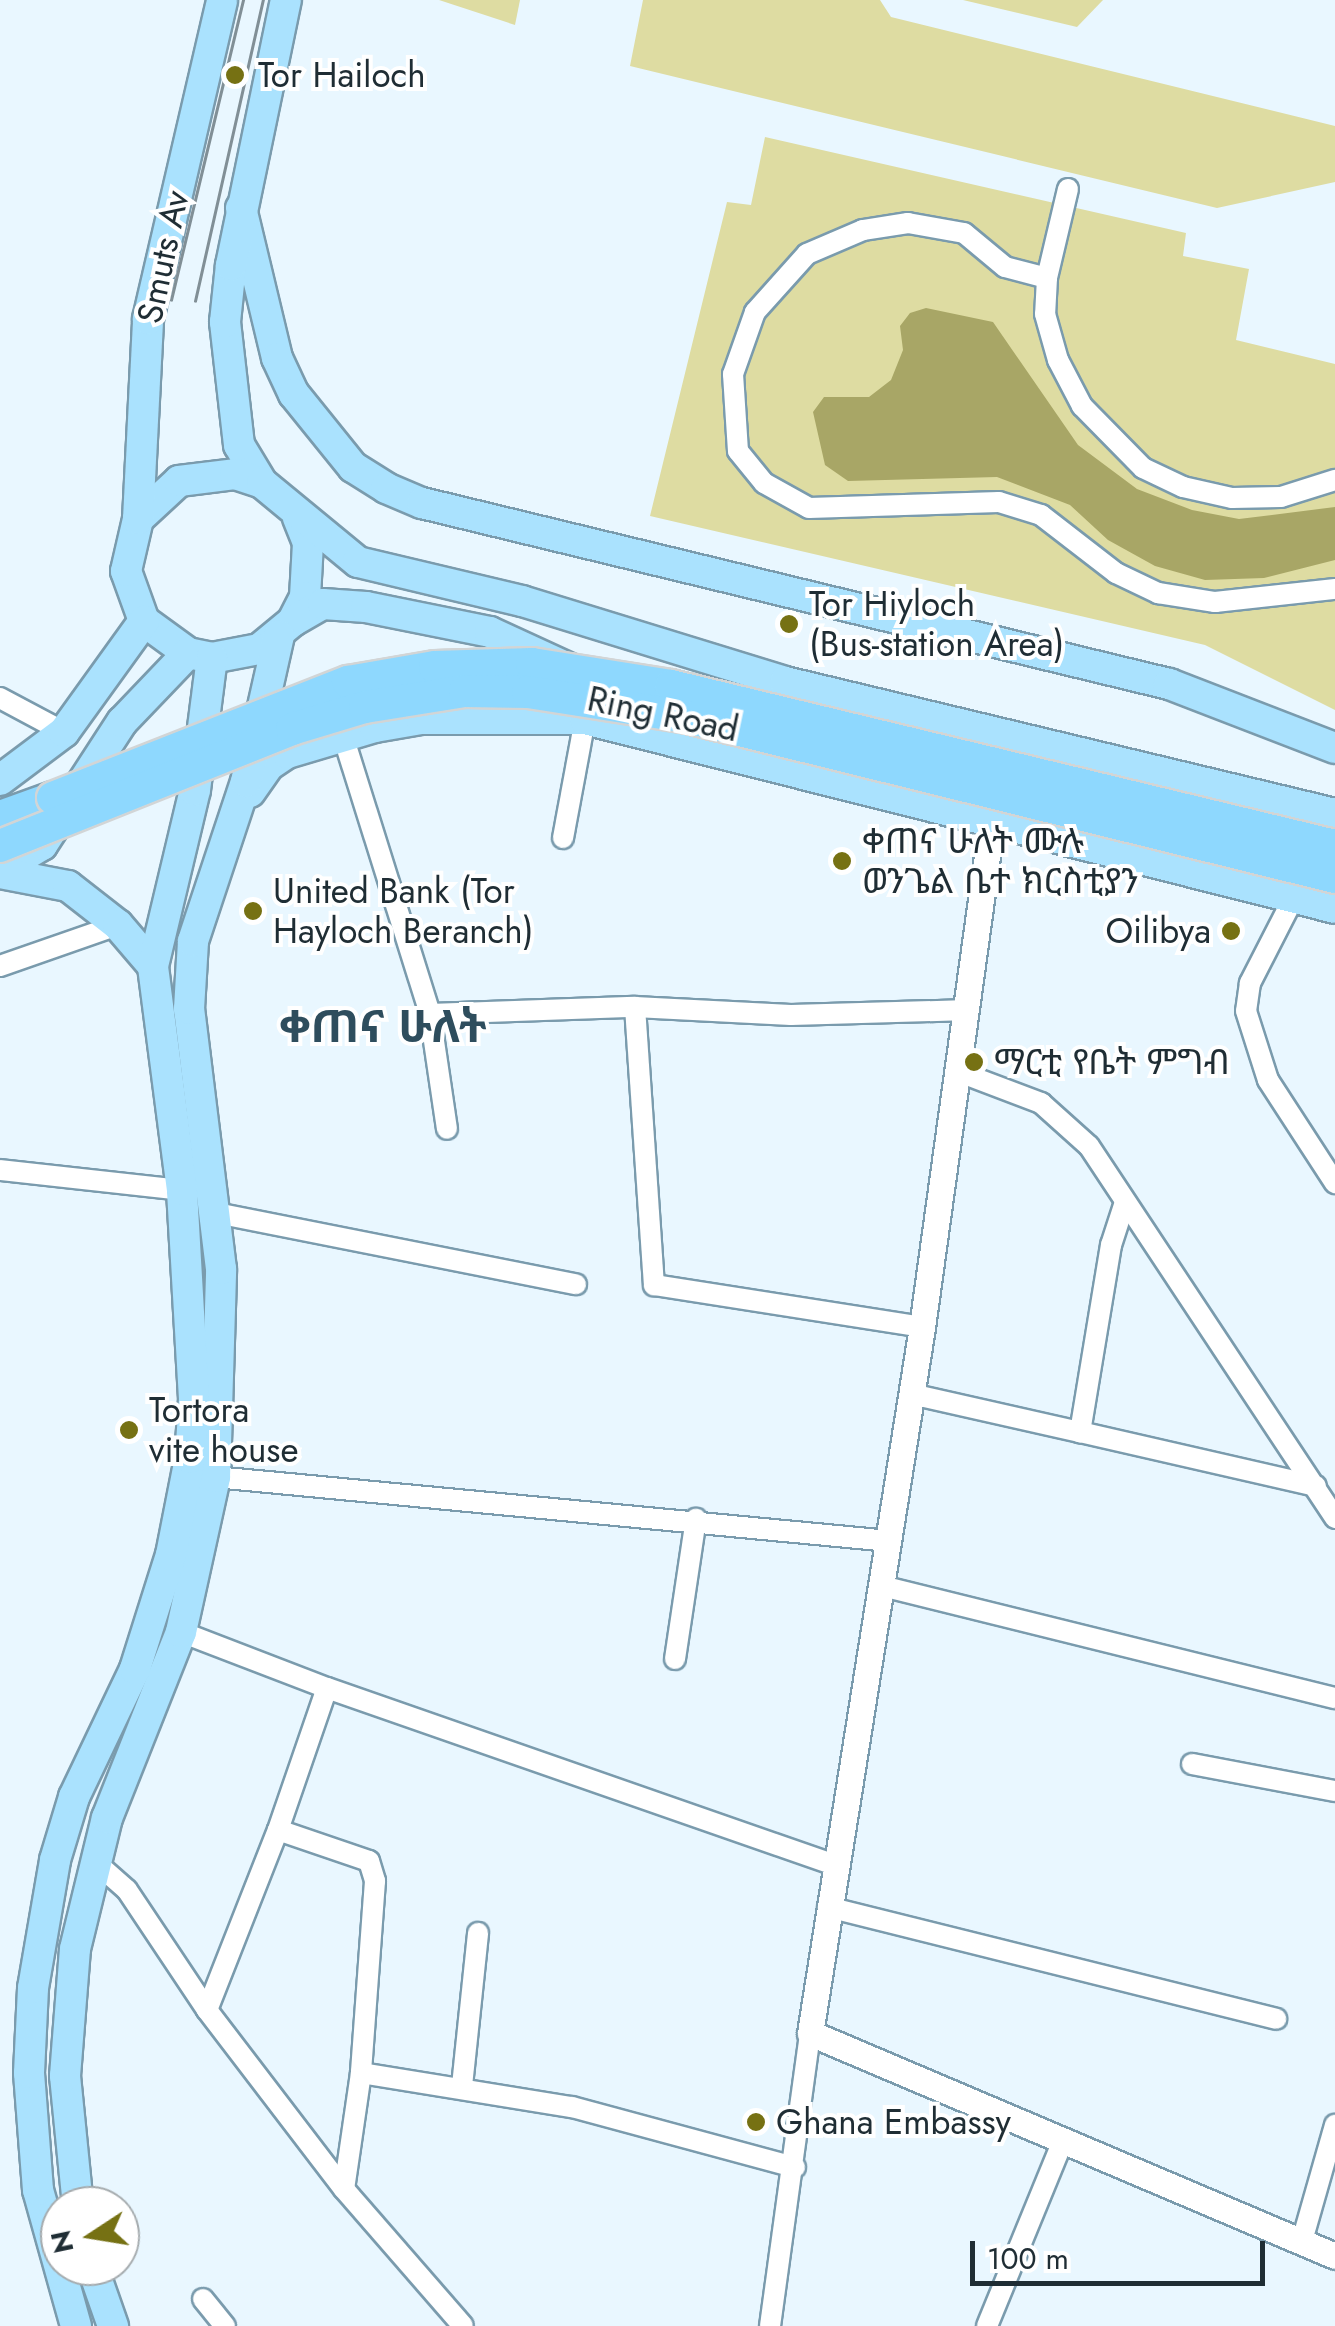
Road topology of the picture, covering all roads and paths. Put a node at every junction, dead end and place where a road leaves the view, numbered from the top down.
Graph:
1 (222, 0) edge
2 (286, 0) edge
3 (1068, 190) dead end
4 (242, 208) junction
5 (1048, 278) junction
6 (1335, 480) edge
7 (262, 483) junction
8 (298, 518) junction
9 (138, 519) junction
10 (1335, 589) edge
11 (144, 621) junction
12 (286, 628) junction
13 (200, 656) junction
14 (0, 698) edge
15 (585, 719) junction
16 (64, 732) junction
17 (344, 736) junction
18 (660, 736) junction
19 (1335, 748) edge
20 (0, 780) edge
21 (1335, 814) edge
22 (236, 816) junction
23 (0, 817) edge
24 (992, 820) junction
25 (563, 838) dead end
26 (0, 846) edge
27 (1335, 846) edge
28 (0, 871) edge
29 (1335, 876) edge
30 (1294, 897) junction
31 (1335, 908) edge
32 (118, 924) junction
33 (0, 966) edge
34 (153, 966) junction
35 (634, 1007) junction
36 (968, 1010) junction
37 (430, 1014) junction
38 (960, 1072) junction
39 (447, 1129) dead end
40 (0, 1170) edge
41 (1335, 1183) edge
42 (182, 1190) junction
43 (1125, 1202) junction
44 (216, 1213) junction
45 (576, 1284) dead end
46 (192, 1318) junction
47 (223, 1319) junction
48 (922, 1327) junction
49 (911, 1394) junction
50 (1080, 1432) junction
51 (216, 1477) junction
52 (1316, 1486) junction
53 (1335, 1518) edge
54 (696, 1519) junction
55 (889, 1541) junction
56 (882, 1586) junction
57 (182, 1632) junction
58 (675, 1659) dead end
59 (326, 1688) junction
60 (1335, 1698) edge
61 (1192, 1764) dead end
62 (1335, 1791) edge
63 (278, 1830) junction
64 (93, 1860) junction
65 (838, 1866) junction
66 (828, 1907) junction
67 (478, 1933) dead end
68 (207, 2010) junction
69 (1276, 2020) dead end
70 (810, 2033) junction
71 (361, 2073) junction
72 (462, 2086) junction
73 (1335, 2125) edge
74 (1062, 2144) junction
75 (796, 2166) junction
76 (75, 2186) edge
77 (344, 2190) junction
78 (1302, 2241) junction
79 (1335, 2256) edge
80 (99, 2286) edge
81 (202, 2299) dead end
82 (76, 2326) edge
83 (114, 2326) edge
84 (225, 2326) edge
85 (463, 2326) edge
86 (770, 2326) edge
87 (988, 2326) edge

1 - 9 main road, Smuts Av
2 - 4 main road, Smuts Av
3 - 5 street
4 - 7 main road, Smuts Av
4 - 19 main road
5 - 6 street
5 - 10 street
7 - 8 main road
7 - 9 main road
8 - 12 main road
8 - 21 main road
9 - 11 main road
11 - 13 main road
11 - 16 main road
12 - 13 main road
12 - 18 main road
12 - 22 main road
13 - 28 main road
13 - 34 main road
14 - 16 street
15 - 17 main road
15 - 18 main road
15 - 25 street
16 - 20 main road
17 - 22 main road
17 - 37 street
18 - 24 main road
22 - 44 main road
23 - 27 highway, Ring Road, bridge
24 - 30 main road
24 - 36 street
26 - 29 highway, Ring Road, bridge
28 - 32 main road
30 - 31 main road
30 - 41 street
32 - 33 street
32 - 34 main road
34 - 42 main road
35 - 36 street
35 - 37 street
35 - 48 street
36 - 38 street
37 - 39 street
38 - 43 street
38 - 48 street
40 - 42 street
42 - 46 main road
43 - 50 street
43 - 52 street
44 - 45 street
44 - 47 main road
46 - 47 main road
46 - 82 main road
47 - 51 main road
48 - 49 street
49 - 50 street
49 - 55 street
50 - 52 street
51 - 54 street
51 - 57 main road
52 - 53 street
54 - 55 street
54 - 58 street
55 - 56 street
56 - 60 street
56 - 65 street
57 - 59 street
57 - 64 main road
59 - 63 street
59 - 65 street
61 - 62 street
63 - 68 street
63 - 71 street
64 - 68 street
64 - 76 main road
65 - 66 street
66 - 69 street
66 - 70 street
67 - 72 street
68 - 77 street
70 - 74 street
70 - 75 street
71 - 72 street
71 - 77 street
72 - 75 street
73 - 78 street
74 - 78 street
74 - 87 street
75 - 86 street
77 - 85 street
78 - 79 street
80 - 83 main road
81 - 84 street

